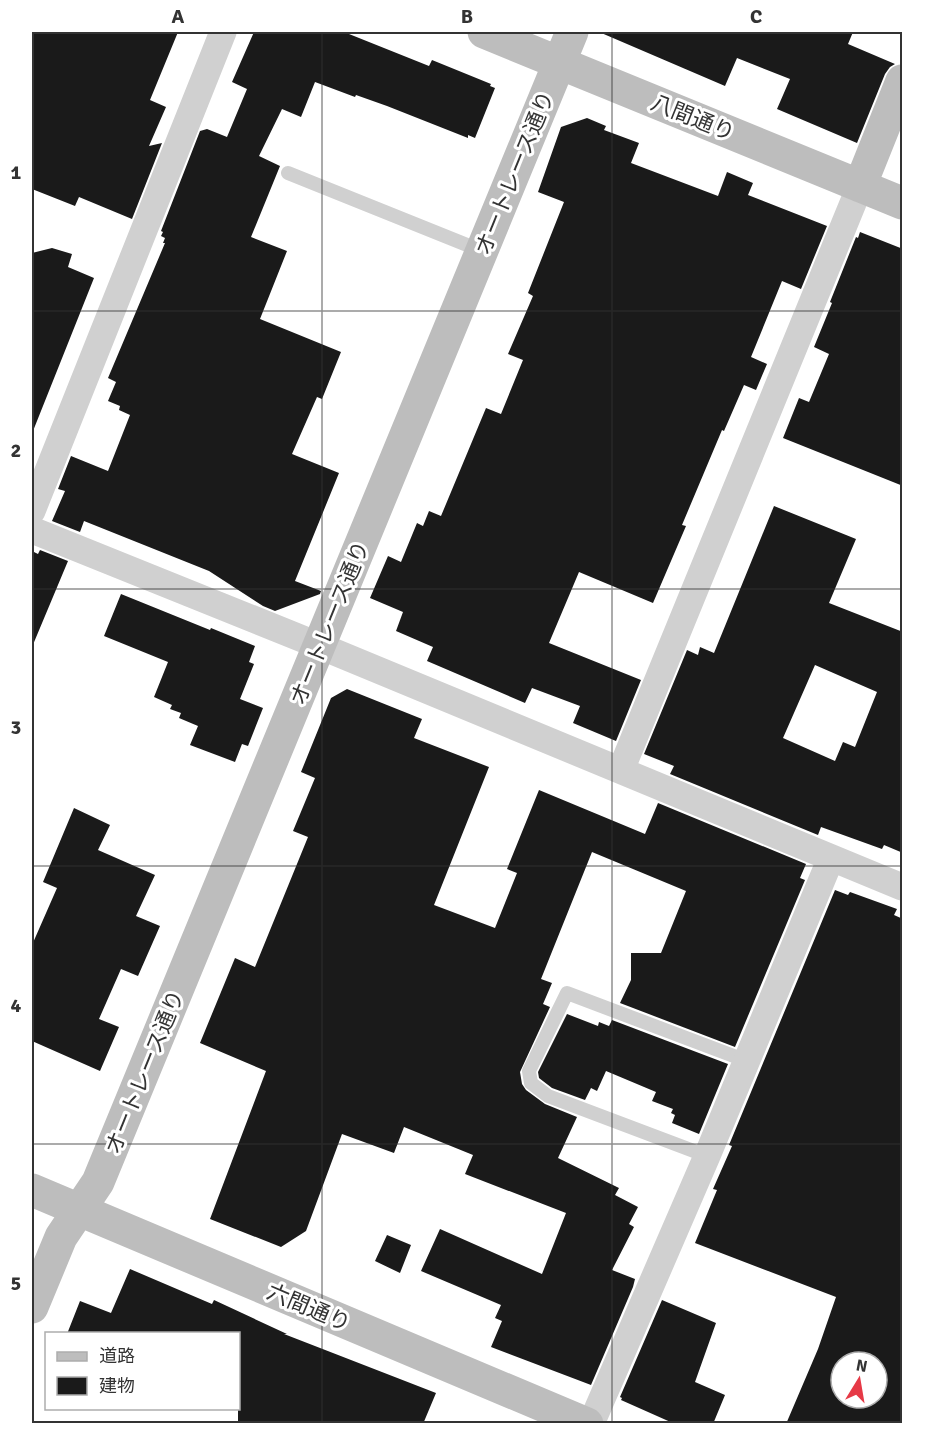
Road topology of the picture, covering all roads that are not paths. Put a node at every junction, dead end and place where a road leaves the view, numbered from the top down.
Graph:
1 (223, 32) edge
2 (484, 32) edge
3 (572, 32) edge
4 (559, 62) junction
5 (903, 81) edge
6 (288, 172) dead end
7 (860, 186) junction
8 (903, 203) edge
9 (482, 251) junction
10 (32, 511) edge
11 (32, 530) edge
12 (320, 646) junction
13 (621, 770) junction
14 (831, 858) junction
15 (903, 887) edge
16 (747, 1061) junction
17 (707, 1156) junction
18 (32, 1190) edge
19 (79, 1209) junction
20 (32, 1307) edge
21 (589, 1424) edge

1 - 10 street
2 - 4 street, 八間通り
3 - 4 street, オートレース通り
4 - 7 street, 八間通り
4 - 9 street, オートレース通り
5 - 7 street
6 - 9 lane
7 - 8 street, 八間通り
7 - 13 street
9 - 12 street, オートレース通り
11 - 12 street
12 - 13 street
12 - 19 street, オートレース通り
13 - 14 street
14 - 15 street
14 - 16 street
16 - 17 street
16 - 17 lane
17 - 21 street
18 - 19 street, 六間通り
19 - 20 street, オートレース通り
19 - 21 street, 六間通り

